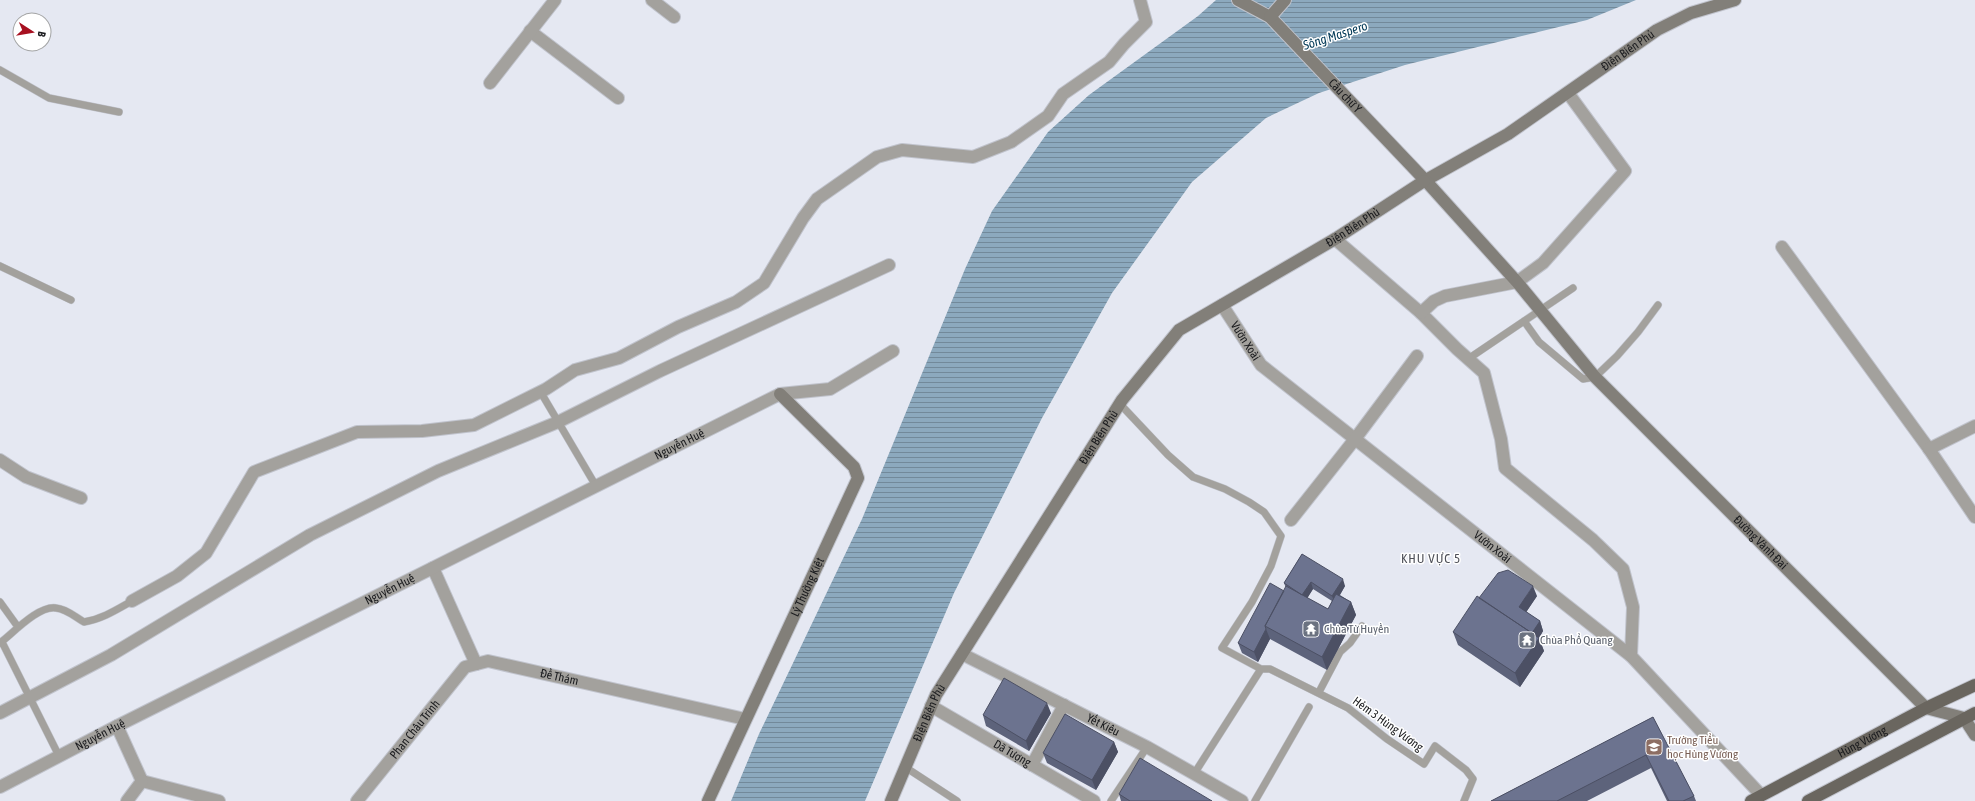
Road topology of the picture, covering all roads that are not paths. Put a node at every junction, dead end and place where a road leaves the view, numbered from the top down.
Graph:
1 (555, 0) edge
2 (652, 0) edge
3 (1140, 0) edge
4 (1238, 0) edge
5 (1285, 0) edge
6 (1735, 0) edge
7 (1270, 16) junction
8 (674, 17) dead end
9 (530, 31) junction
10 (0, 70) edge
11 (490, 83) dead end
12 (1568, 93) junction
13 (618, 98) dead end
14 (118, 112) dead end
15 (1424, 179) junction
16 (1336, 239) junction
17 (1782, 247) dead end
18 (889, 265) dead end
19 (0, 266) edge
20 (1517, 282) junction
21 (1573, 288) dead end
22 (71, 300) dead end
23 (1222, 305) junction
24 (1658, 305) dead end
25 (1540, 310) junction
26 (1421, 313) junction
27 (1524, 321) junction
28 (892, 351) dead end
29 (1417, 356) dead end
30 (1468, 360) junction
31 (1595, 377) junction
32 (540, 391) junction
33 (780, 394) junction
34 (1120, 404) junction
35 (558, 422) junction
36 (1975, 426) edge
37 (1355, 439) junction
38 (1929, 449) junction
39 (0, 460) edge
40 (596, 486) junction
41 (81, 498) dead end
42 (1975, 517) edge
43 (1291, 520) dead end
44 (433, 568) junction
45 (132, 601) joint
46 (0, 602) edge
47 (1362, 626) dead end
48 (18, 627) junction
49 (1, 642) edge
50 (962, 654) junction
51 (1631, 656) junction
52 (476, 664) junction
53 (1262, 669) junction
54 (1975, 685) edge
55 (1319, 692) junction
56 (30, 698) junction
57 (1064, 705) junction
58 (931, 706) junction
59 (1309, 707) dead end
60 (1926, 708) junction
61 (0, 712) edge
62 (1975, 713) edge
63 (1964, 718) junction
64 (745, 719) junction
65 (117, 726) junction
66 (1975, 735) edge
67 (1148, 747) junction
68 (59, 756) junction
69 (1032, 765) junction
70 (905, 768) junction
71 (1194, 774) junction
72 (142, 781) junction
73 (0, 787) edge
74 (1756, 798) edge
75 (127, 801) edge
76 (219, 801) edge
77 (357, 801) edge
78 (708, 801) edge
79 (891, 801) edge
80 (957, 801) edge
81 (1094, 801) edge
82 (1111, 801) edge
83 (1242, 801) edge
84 (1255, 801) edge
85 (1464, 801) edge
86 (1808, 801) edge

1 - 9 street
2 - 8 street
3 - 32 street
4 - 7 street, Cầu chữ Y
5 - 7 street
6 - 12 street, Điện Biên Phủ
7 - 15 street, Cầu chữ Y
9 - 11 street
9 - 13 street
10 - 14 lane
12 - 15 street, Điện Biên Phủ
12 - 20 street
15 - 16 street, Điện Biên Phủ
15 - 20 street, Cầu chữ Y
16 - 23 street, Điện Biên Phủ
16 - 26 street
17 - 38 street
18 - 35 street
19 - 22 lane
20 - 25 street, Đường Vành Đai
20 - 26 street
21 - 25 lane
23 - 34 street, Điện Biên Phủ
23 - 37 street, Vườn Xoài
24 - 31 lane
25 - 27 lane
25 - 31 street, Đường Vành Đai
26 - 30 street
27 - 30 lane
27 - 31 lane
28 - 33 street
29 - 37 street
30 - 51 street
31 - 60 street, Đường Vành Đai
32 - 35 lane
32 - 45 street
33 - 40 street, Nguyễn Huệ
33 - 64 street, Lý Thường Kiệt
34 - 50 street, Điện Biên Phủ
34 - 53 lane, Hẻm 3 Hùng Vương
35 - 40 lane
35 - 56 street
36 - 38 street
37 - 43 street
37 - 51 street, Vườn Xoài
38 - 42 street
39 - 41 street
40 - 44 street, Nguyễn Huệ
44 - 52 street
44 - 65 street, Nguyễn Huệ
45 - 48 lane
46 - 48 lane
47 - 55 lane
48 - 49 lane
49 - 56 lane
50 - 57 street, Yết Kiêu
50 - 58 street, Điện Biên Phủ
51 - 74 street, Vườn Xoài
52 - 64 street, Đề Thám
52 - 77 street, Phan Châu Trinh
53 - 55 lane, Hẻm 3 Hùng Vương
53 - 71 lane
54 - 60 main road, Hùng Vương
55 - 85 lane, Hẻm 3 Hùng Vương
56 - 61 street
56 - 68 lane
57 - 67 street, Yết Kiêu
57 - 69 street
58 - 69 street, Dã Tượng
58 - 70 street, Điện Biên Phủ
59 - 84 lane
60 - 63 street
60 - 74 main road, Hùng Vương
62 - 63 main road
63 - 66 street
63 - 86 main road
64 - 78 street, Lý Thường Kiệt
65 - 68 street, Nguyễn Huệ
65 - 72 street
67 - 71 street, Yết Kiêu
67 - 82 lane
68 - 73 street, Nguyễn Huệ
69 - 81 street, Dã Tượng
70 - 79 street, Điện Biên Phủ
70 - 80 lane
71 - 83 street, Yết Kiêu
72 - 75 street
72 - 76 street

